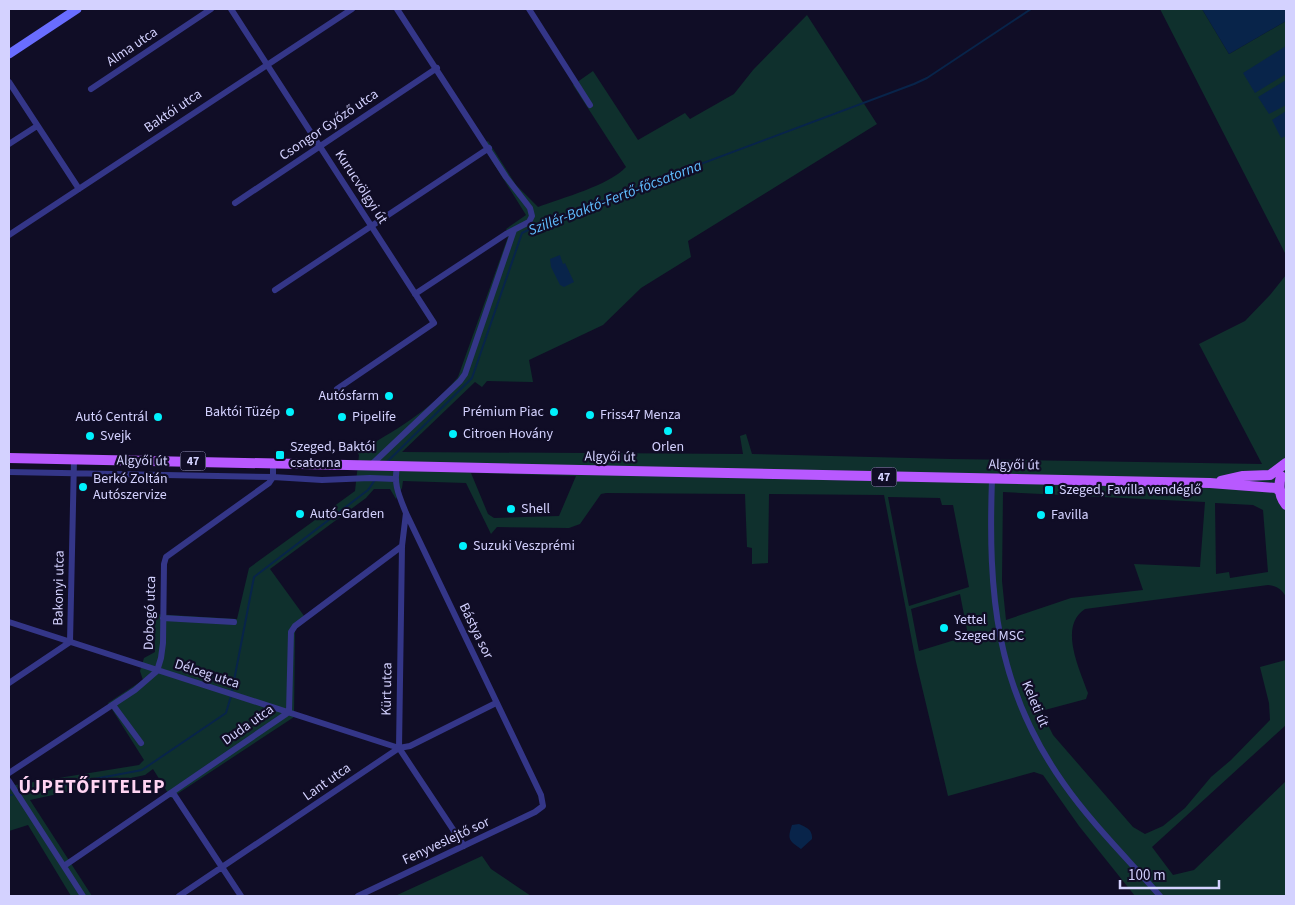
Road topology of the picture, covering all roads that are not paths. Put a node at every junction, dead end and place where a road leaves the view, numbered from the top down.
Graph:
1 (77, 9) edge
2 (211, 9) edge
3 (231, 9) edge
4 (352, 9) edge
5 (397, 9) edge
6 (529, 9) edge
7 (9, 54) edge
8 (268, 64) junction
9 (437, 68) junction
10 (9, 82) edge
11 (91, 88) dead end
12 (590, 105) dead end
13 (37, 126) junction
14 (9, 144) edge
15 (320, 147) junction
16 (489, 148) junction
17 (79, 189) junction
18 (235, 203) dead end
19 (371, 226) junction
20 (514, 230) junction
21 (9, 235) edge
22 (275, 290) dead end
23 (415, 294) junction
24 (336, 389) dead end
25 (9, 458) edge
26 (74, 460) junction
27 (274, 462) junction
28 (1286, 464) edge
29 (374, 465) junction
30 (396, 465) junction
31 (9, 472) edge
32 (73, 473) junction
33 (1284, 473) edge
34 (256, 477) junction
35 (273, 477) junction
36 (396, 479) junction
37 (992, 479) junction
38 (1210, 483) junction
39 (261, 489) junction
40 (1282, 493) edge
41 (1286, 505) edge
42 (406, 513) junction
43 (416, 536) junction
44 (402, 544) junction
45 (164, 618) junction
46 (9, 622) edge
47 (234, 622) dead end
48 (70, 642) junction
49 (157, 671) junction
50 (9, 683) edge
51 (496, 702) junction
52 (113, 705) junction
53 (289, 712) junction
54 (140, 743) dead end
55 (399, 748) junction
56 (9, 773) edge
57 (9, 781) edge
58 (173, 793) junction
59 (543, 806) joint
60 (464, 846) junction
61 (64, 866) junction
62 (222, 868) junction
63 (83, 896) edge
64 (179, 896) edge
65 (241, 896) edge
66 (358, 896) edge
67 (1160, 896) edge

1 - 7 street
2 - 11 street, Alma utca
3 - 8 street, Kurucvölgyi út
4 - 8 street, Baktói utca
5 - 9 street
6 - 12 street
8 - 15 street, Kurucvölgyi út
8 - 17 street, Baktói utca
9 - 15 street, Csongor Győző utca
9 - 16 street
10 - 13 street
13 - 14 street
13 - 17 street
15 - 18 street, Csongor Győző utca
15 - 19 street, Kurucvölgyi út
16 - 19 street
16 - 20 street
17 - 21 street, Baktói utca
19 - 22 street
19 - 23 street, Kurucvölgyi út
20 - 23 street
20 - 29 street
23 - 24 street, Kurucvölgyi út
25 - 26 main road, Algyői út / 47
26 - 27 main road, Algyői út / 47
26 - 32 street, Bakonyi utca
27 - 29 main road, Algyői út / 47
27 - 35 street
28 - 38 main road, 47
29 - 30 main road, Algyői út / 47
30 - 36 street, Bástya sor
30 - 37 main road, Algyői út / 47
31 - 32 street, Algyői út
32 - 34 street, Algyői út
32 - 48 street, Bakonyi utca
33 - 38 main road, 47
33 - 40 main road, 47
34 - 35 street, Algyői út
34 - 39 street
35 - 36 street, Algyői út
35 - 39 street, Dobogó utca
36 - 42 street, Bástya sor
37 - 38 main road, Algyői út / 47
37 - 67 street, Keleti út
38 - 40 main road, 47
39 - 45 street, Dobogó utca
40 - 41 main road
42 - 43 street, Bástya sor
42 - 44 street, Kürt utca
43 - 44 street, Duda utca
43 - 51 street, Bástya sor
44 - 53 street, Duda utca
44 - 55 street, Kürt utca
45 - 47 street
45 - 49 street, Dobogó utca
46 - 48 street, Délceg utca
48 - 49 street, Délceg utca
48 - 50 street, Bakonyi utca
49 - 52 street, Dobogó utca
49 - 53 street, Délceg utca
51 - 55 street, Lant utca
51 - 59 street, Bástya sor
52 - 54 street
52 - 56 street, Dobogó utca
53 - 55 street, Délceg utca
53 - 58 street, Duda utca
55 - 60 street
55 - 62 street, Lant utca
57 - 61 street
58 - 61 street, Duda utca
58 - 62 street
59 - 60 street, Fenyveslejtő sor
60 - 66 street, Fenyveslejtő sor
61 - 63 street
62 - 64 street, Lant utca
62 - 65 street

